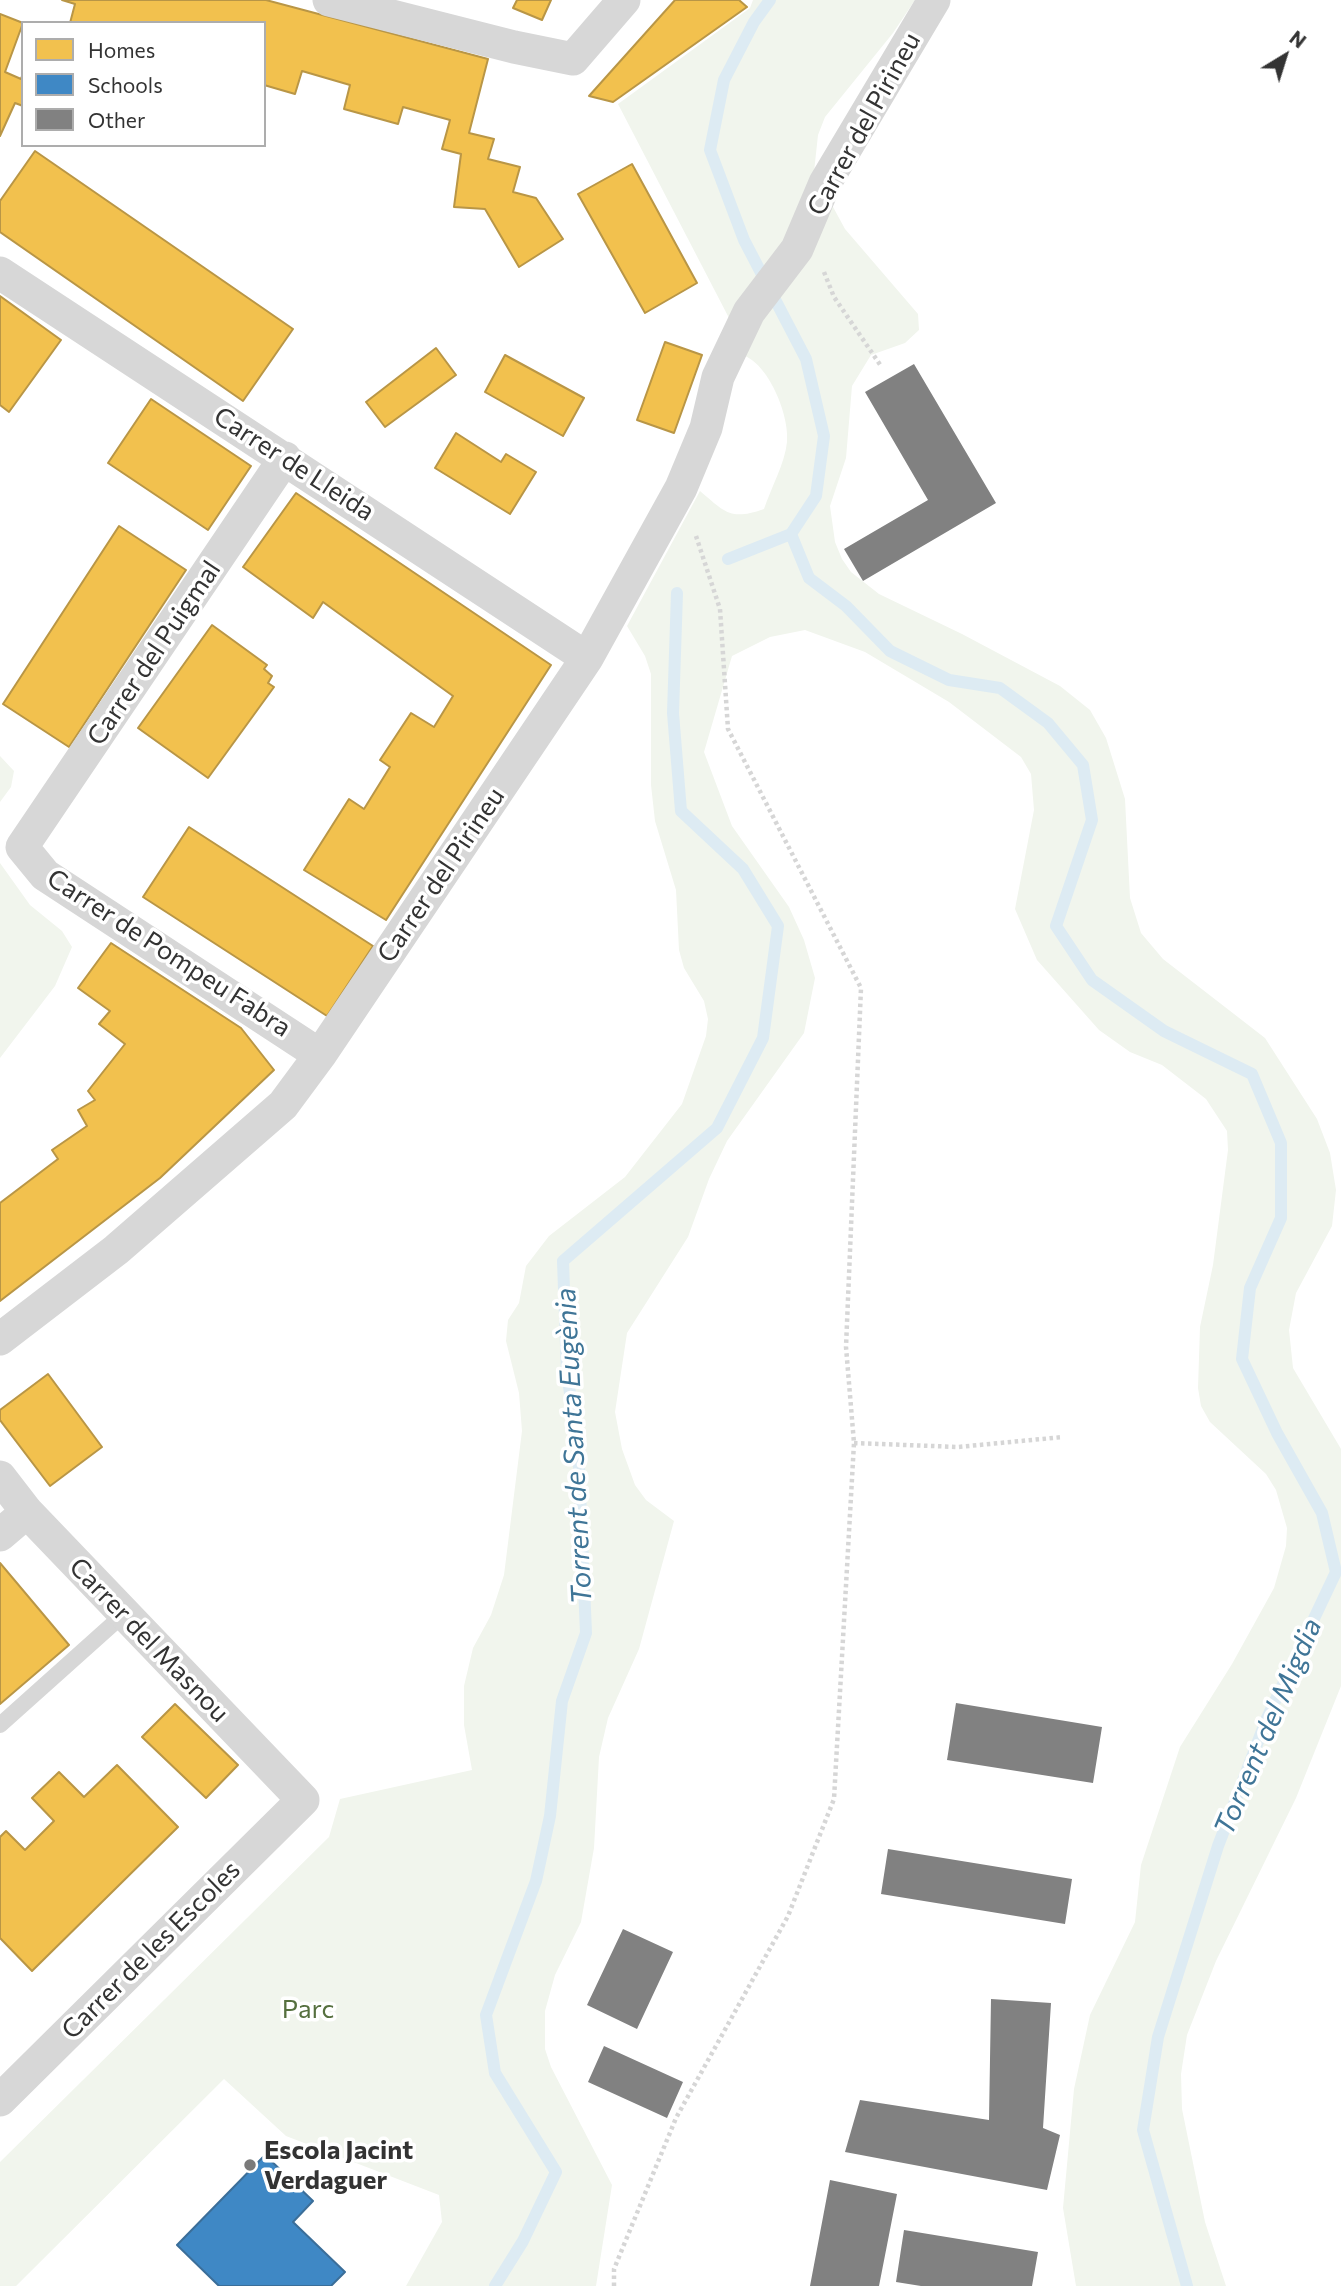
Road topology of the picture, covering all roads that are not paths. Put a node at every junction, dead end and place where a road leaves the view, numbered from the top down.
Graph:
1 (329, 0) edge
2 (624, 0) edge
3 (934, 0) edge
4 (0, 272) edge
5 (285, 458) junction
6 (587, 658) junction
7 (22, 847) joint
8 (320, 1055) junction
9 (0, 1339) edge
10 (0, 1477) edge
11 (27, 1512) junction
12 (0, 1535) edge
13 (124, 1614) junction
14 (0, 1725) edge
15 (303, 1800) joint
16 (0, 2100) edge

1 - 2 street
3 - 6 street, Carrer del Pirineu
4 - 5 street, Carrer de Lleida
5 - 6 street, Carrer de Lleida
5 - 7 street, Carrer del Puigmal
6 - 8 street, Carrer del Pirineu
7 - 8 street, Carrer de Pompeu Fabra
8 - 9 street, Carrer del Pirineu
10 - 11 street, Carrer del Masnou
11 - 12 street
11 - 13 street, Carrer del Masnou
13 - 14 lane
13 - 15 street, Carrer del Masnou
15 - 16 street, Carrer de les Escoles

